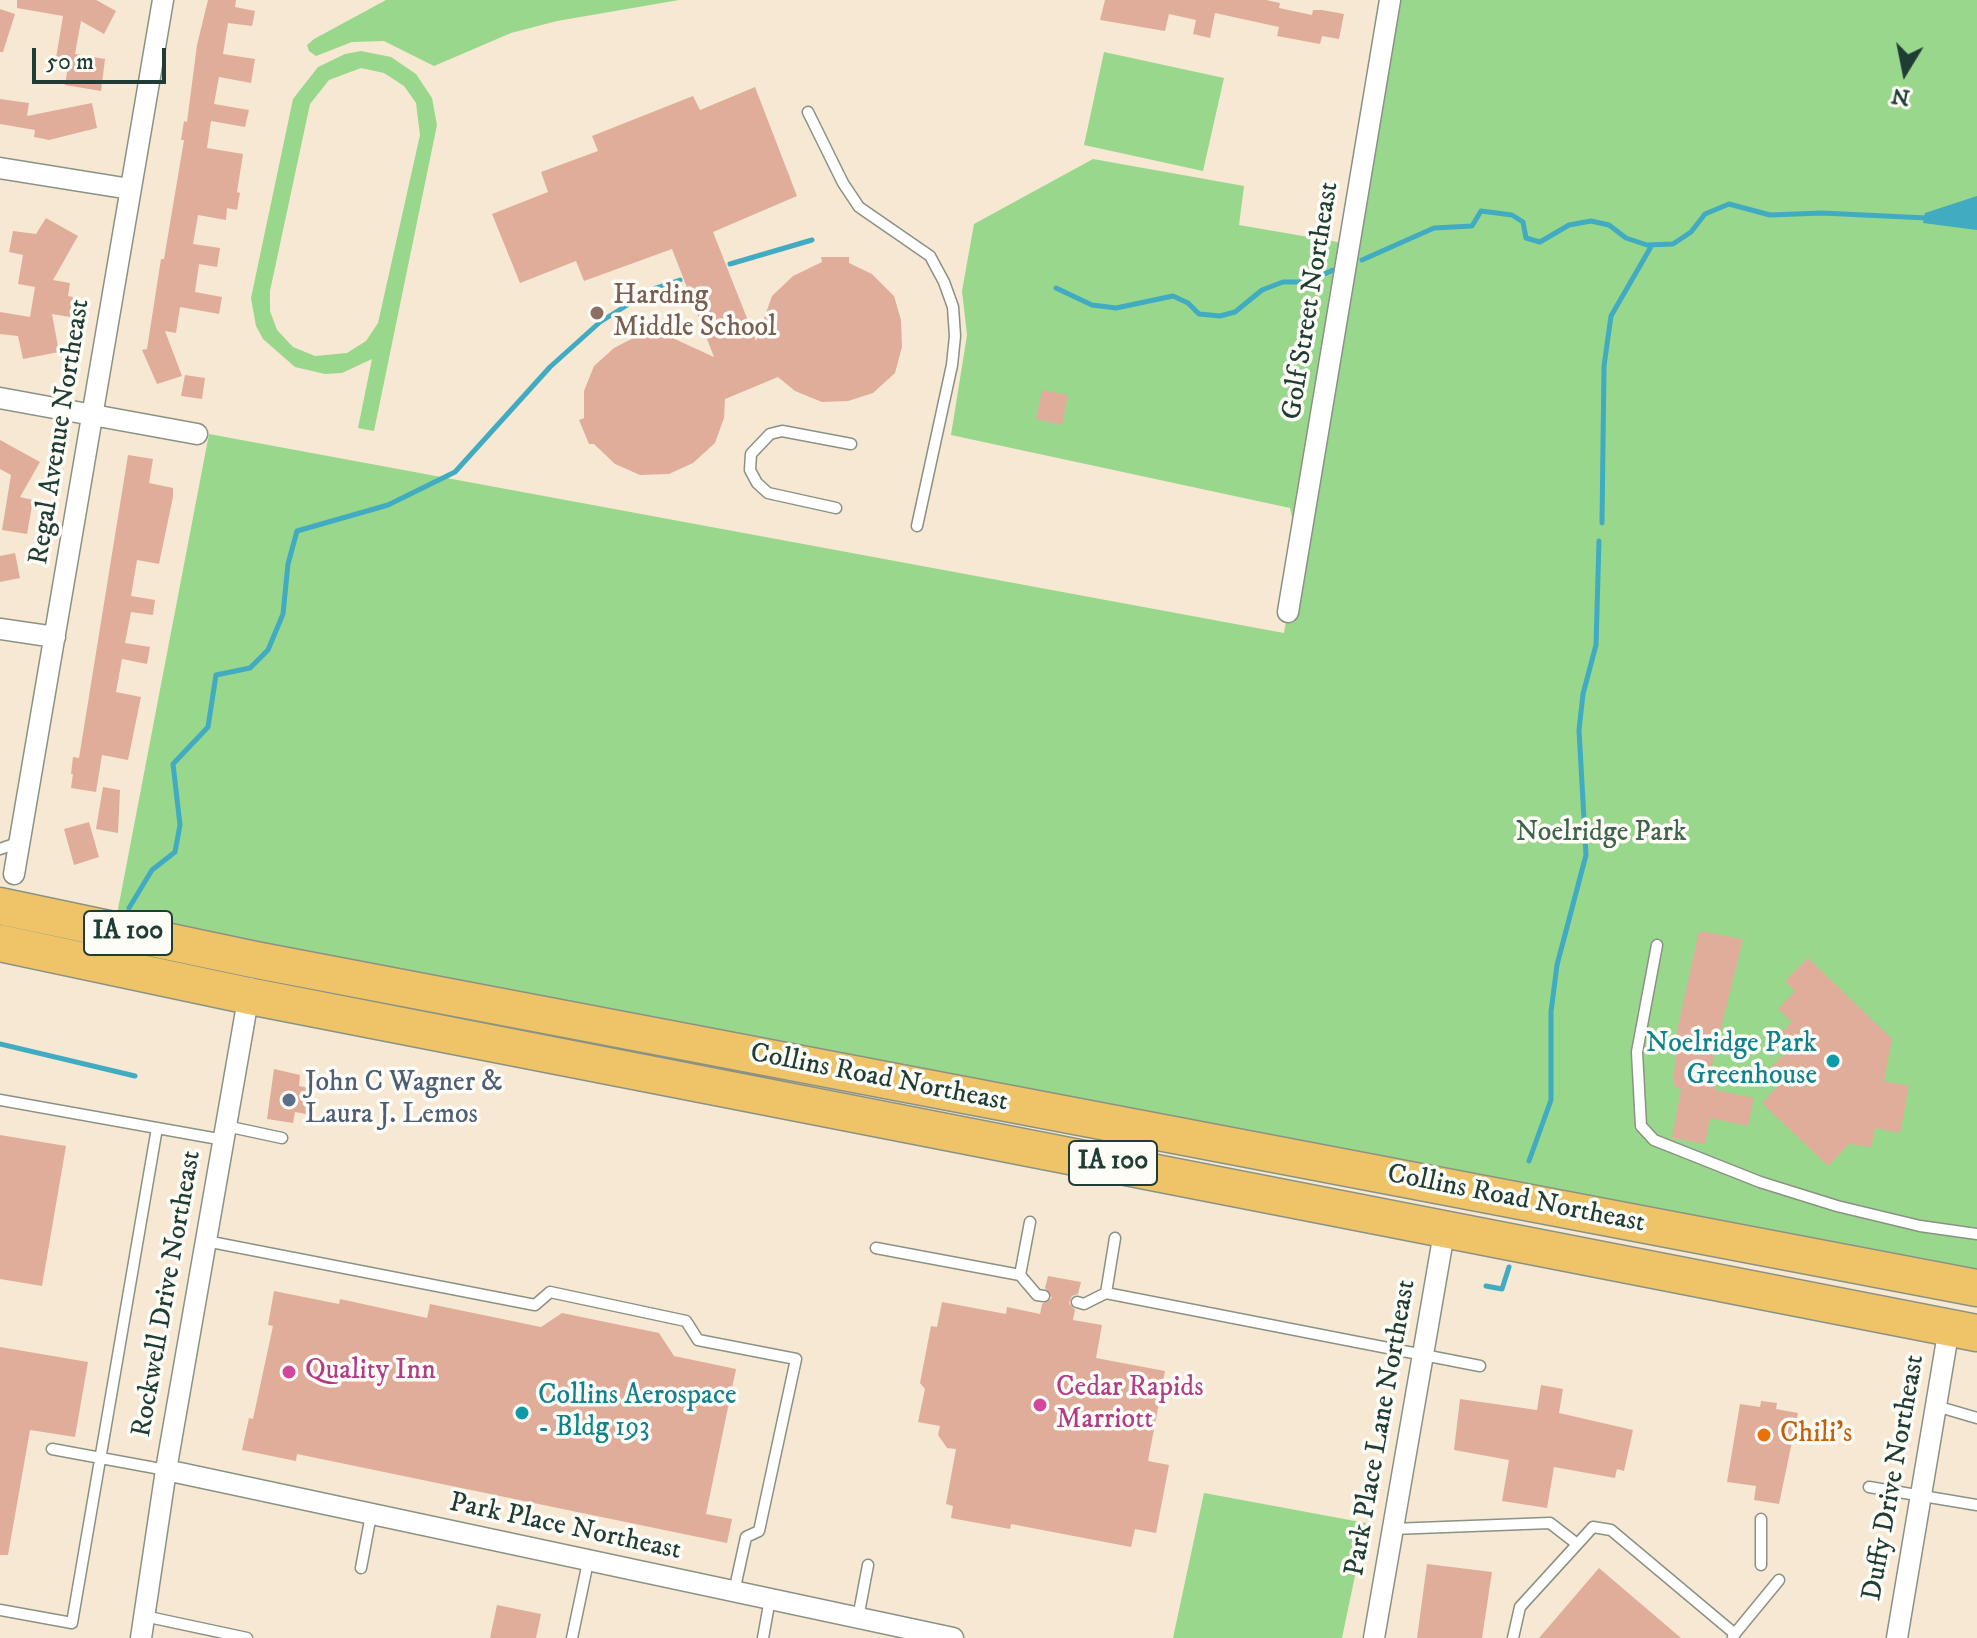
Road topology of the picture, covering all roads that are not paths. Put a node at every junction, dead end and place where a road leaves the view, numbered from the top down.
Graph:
1 (163, 0) edge
2 (1390, 0) edge
3 (808, 112) dead end
4 (0, 168) edge
5 (130, 189) junction
6 (0, 398) edge
7 (92, 414) junction
8 (197, 434) dead end
9 (851, 444) dead end
10 (836, 508) dead end
11 (917, 526) dead end
12 (1288, 612) dead end
13 (0, 629) edge
14 (55, 637) junction
15 (10, 846) edge
16 (7, 890) edge
17 (0, 943) edge
18 (1657, 945) dead end
19 (256, 960) junction
20 (249, 996) junction
21 (0, 1100) edge
22 (157, 1128) junction
23 (225, 1133) junction
24 (282, 1138) dead end
25 (1030, 1222) dead end
26 (1445, 1227) junction
27 (1977, 1234) edge
28 (1115, 1238) dead end
29 (206, 1241) junction
30 (1760, 1246) junction
31 (876, 1248) dead end
32 (1020, 1275) junction
33 (1977, 1288) edge
34 (1106, 1293) junction
35 (1044, 1296) dead end
36 (1077, 1302) dead end
37 (1963, 1330) edge
38 (1422, 1355) junction
39 (1480, 1366) dead end
40 (1936, 1406) junction
41 (1977, 1418) edge
42 (52, 1449) dead end
43 (100, 1458) junction
44 (166, 1470) junction
45 (1869, 1487) dead end
46 (1921, 1496) junction
47 (1977, 1505) edge
48 (371, 1515) junction
49 (1761, 1519) dead end
50 (1392, 1529) junction
51 (1577, 1544) junction
52 (588, 1562) junction
53 (868, 1565) dead end
54 (1761, 1565) dead end
55 (361, 1568) dead end
56 (1779, 1580) dead end
57 (734, 1592) junction
58 (770, 1599) junction
59 (0, 1610) edge
60 (144, 1616) junction
61 (858, 1618) junction
62 (931, 1636) edge
63 (1733, 1636) edge
64 (141, 1638) edge
65 (247, 1638) edge
66 (572, 1638) edge
67 (763, 1638) edge
68 (953, 1638) edge
69 (1374, 1638) edge
70 (1513, 1638) edge
71 (1897, 1638) edge

1 - 5 street, Regal Avenue Northeast
2 - 12 street, Golf Street Northeast
3 - 11 lane
4 - 5 street
5 - 7 street, Regal Avenue Northeast
6 - 7 street
7 - 8 street
7 - 14 street, Regal Avenue Northeast
9 - 10 lane
13 - 14 street
14 - 15 street, Regal Avenue Northeast
15 - 16 street, Regal Avenue Northeast
16 - 19 highway, Collins Road Northeast / IA 100
17 - 20 highway, Collins Road Northeast / IA 100
18 - 27 lane
19 - 20 street, Rockwell Drive Northeast
19 - 30 highway, Collins Road Northeast / IA 100
20 - 23 street, Rockwell Drive Northeast
20 - 26 highway, Collins Road Northeast / IA 100
21 - 22 lane
22 - 23 lane
22 - 43 lane
23 - 24 lane
23 - 29 street, Rockwell Drive Northeast
25 - 32 lane
26 - 30 highway, Collins Road Northeast
26 - 37 highway, Collins Road Northeast / IA 100
26 - 38 street, Park Place Lane Northeast
28 - 34 lane
29 - 44 street, Rockwell Drive Northeast
29 - 57 lane
30 - 33 highway, Collins Road Northeast / IA 100
31 - 32 lane
32 - 35 lane
34 - 36 lane
34 - 38 lane
37 - 40 street, Duffy Drive Northeast
38 - 39 lane
38 - 50 street, Park Place Lane Northeast
40 - 41 lane
40 - 46 street, Duffy Drive Northeast
42 - 43 lane
43 - 44 lane
43 - 59 lane
44 - 48 street, Park Place Northeast
44 - 60 street, Rockwell Drive Northeast
45 - 46 lane
46 - 47 lane
46 - 71 street, Duffy Drive Northeast
48 - 52 street, Park Place Northeast
48 - 55 lane
49 - 54 lane
50 - 51 lane
50 - 69 street, Park Place Lane Northeast
51 - 63 lane
51 - 70 lane
52 - 57 street, Park Place Northeast
52 - 66 lane
53 - 61 lane
56 - 63 lane
57 - 58 street, Park Place Northeast
58 - 61 street, Park Place Northeast
58 - 67 lane
60 - 64 street, Rockwell Drive Northeast
60 - 65 lane
61 - 62 street, Park Place Northeast
62 - 68 street, Park Place Northeast

